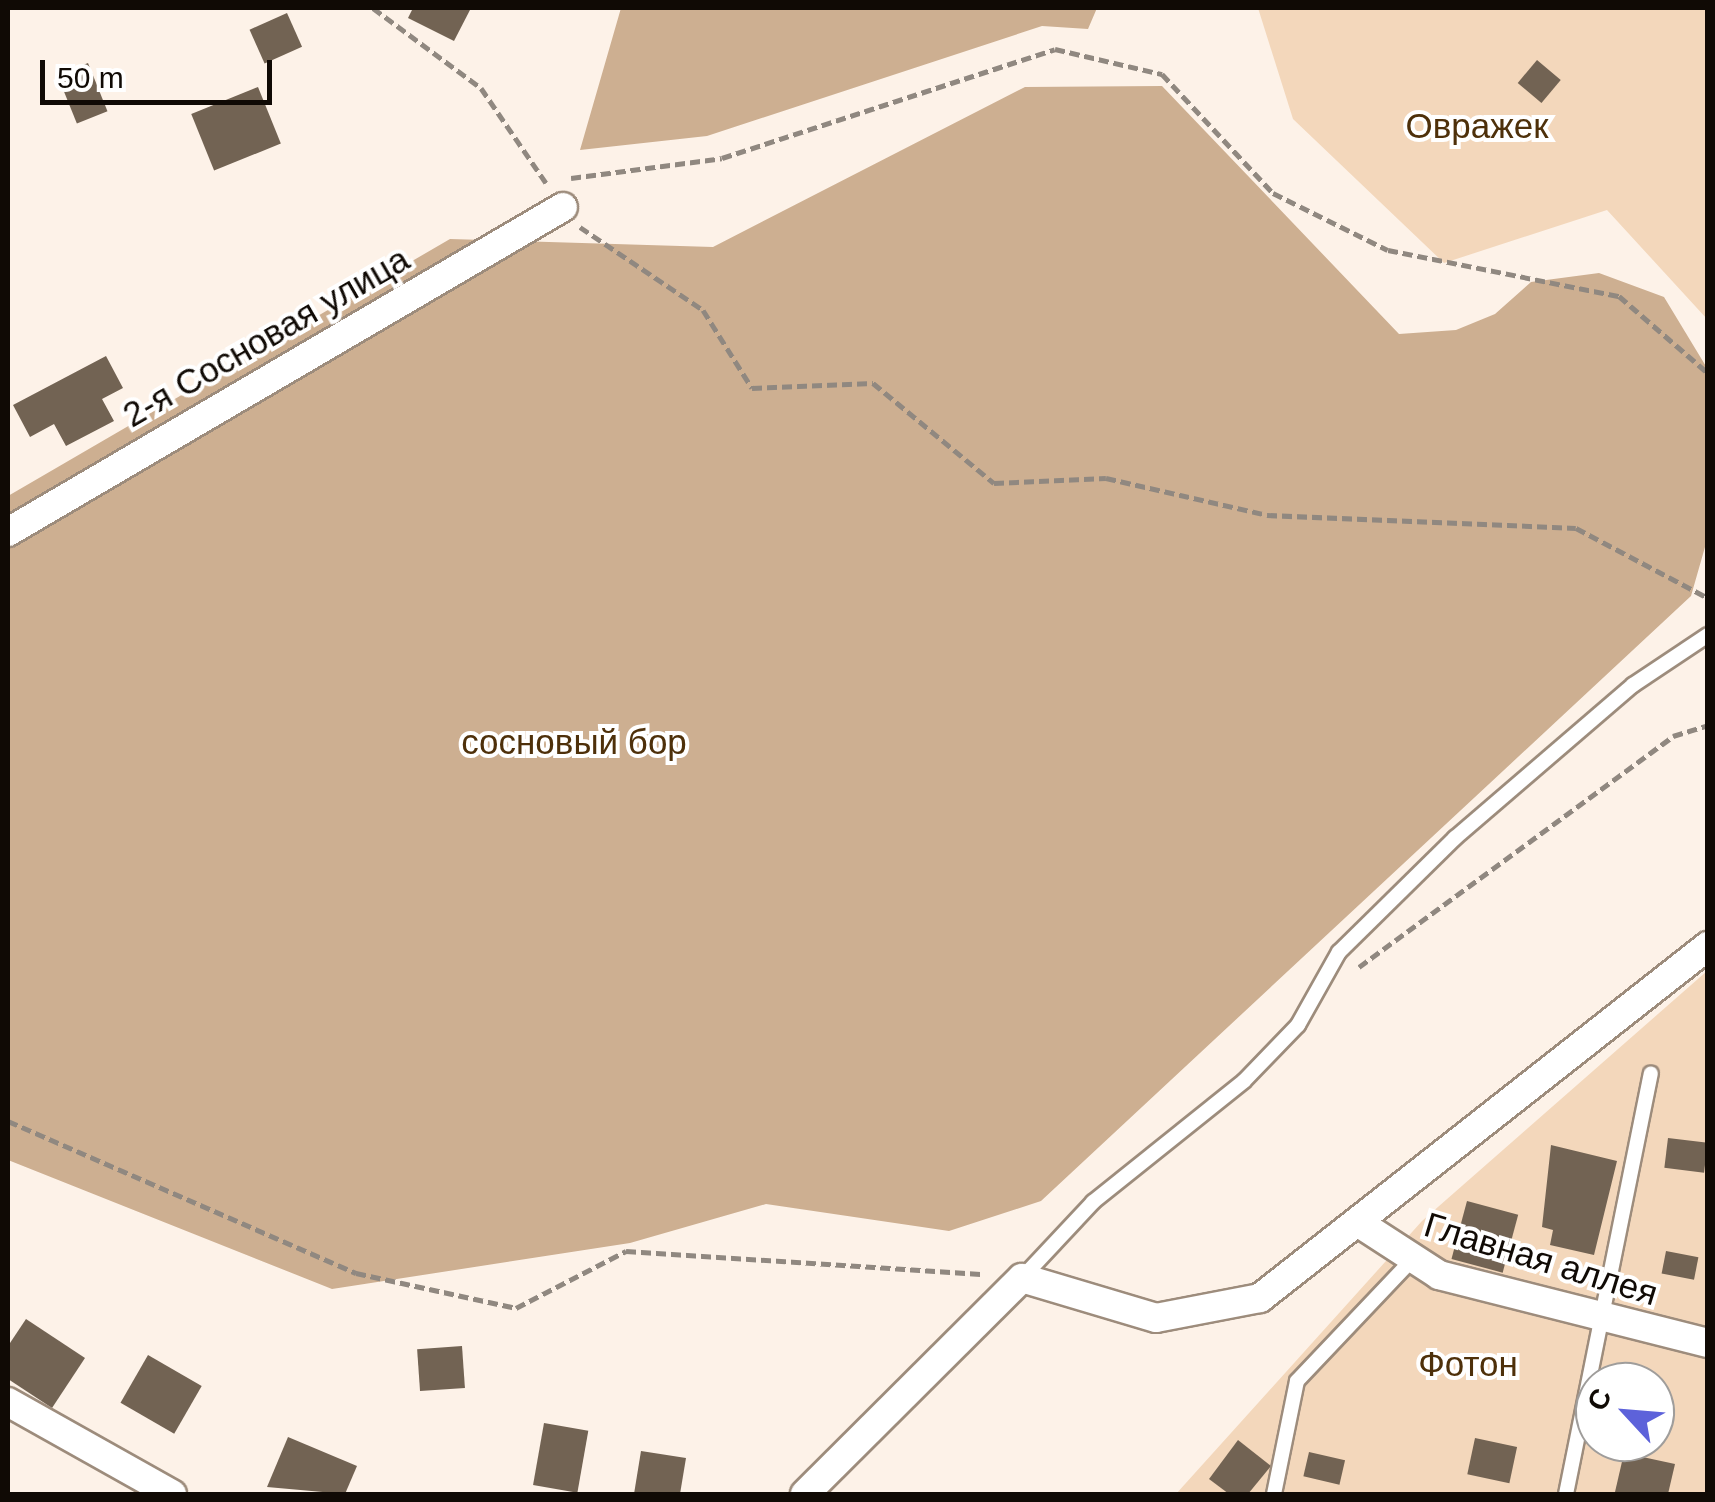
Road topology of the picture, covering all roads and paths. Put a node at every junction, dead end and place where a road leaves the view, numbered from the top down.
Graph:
1 (373, 8) edge
2 (545, 181) junction
3 (563, 207) junction
4 (1708, 373) edge
5 (8, 532) edge
6 (1708, 598) edge
7 (1708, 635) edge
8 (1708, 725) edge
9 (1708, 946) edge
10 (1323, 980) junction
11 (1652, 1074) dead end
12 (8, 1121) edge
13 (1362, 1225) junction
14 (1409, 1264) junction
15 (1022, 1278) junction
16 (1602, 1322) junction
17 (1708, 1343) edge
18 (8, 1402) edge
19 (172, 1494) edge
20 (805, 1494) edge
21 (1274, 1494) edge
22 (1566, 1494) edge

1 - 2 path
2 - 3 path
2 - 4 path
3 - 5 street, 2-я Сосновая улица
3 - 6 path
7 - 10 lane
8 - 10 path
9 - 13 street
10 - 15 lane
11 - 16 lane
12 - 15 path
13 - 14 street, Главная аллея
13 - 15 street
14 - 16 street, Главная аллея
14 - 21 lane
15 - 20 street
16 - 17 street, Главная аллея
16 - 22 lane
18 - 19 street

